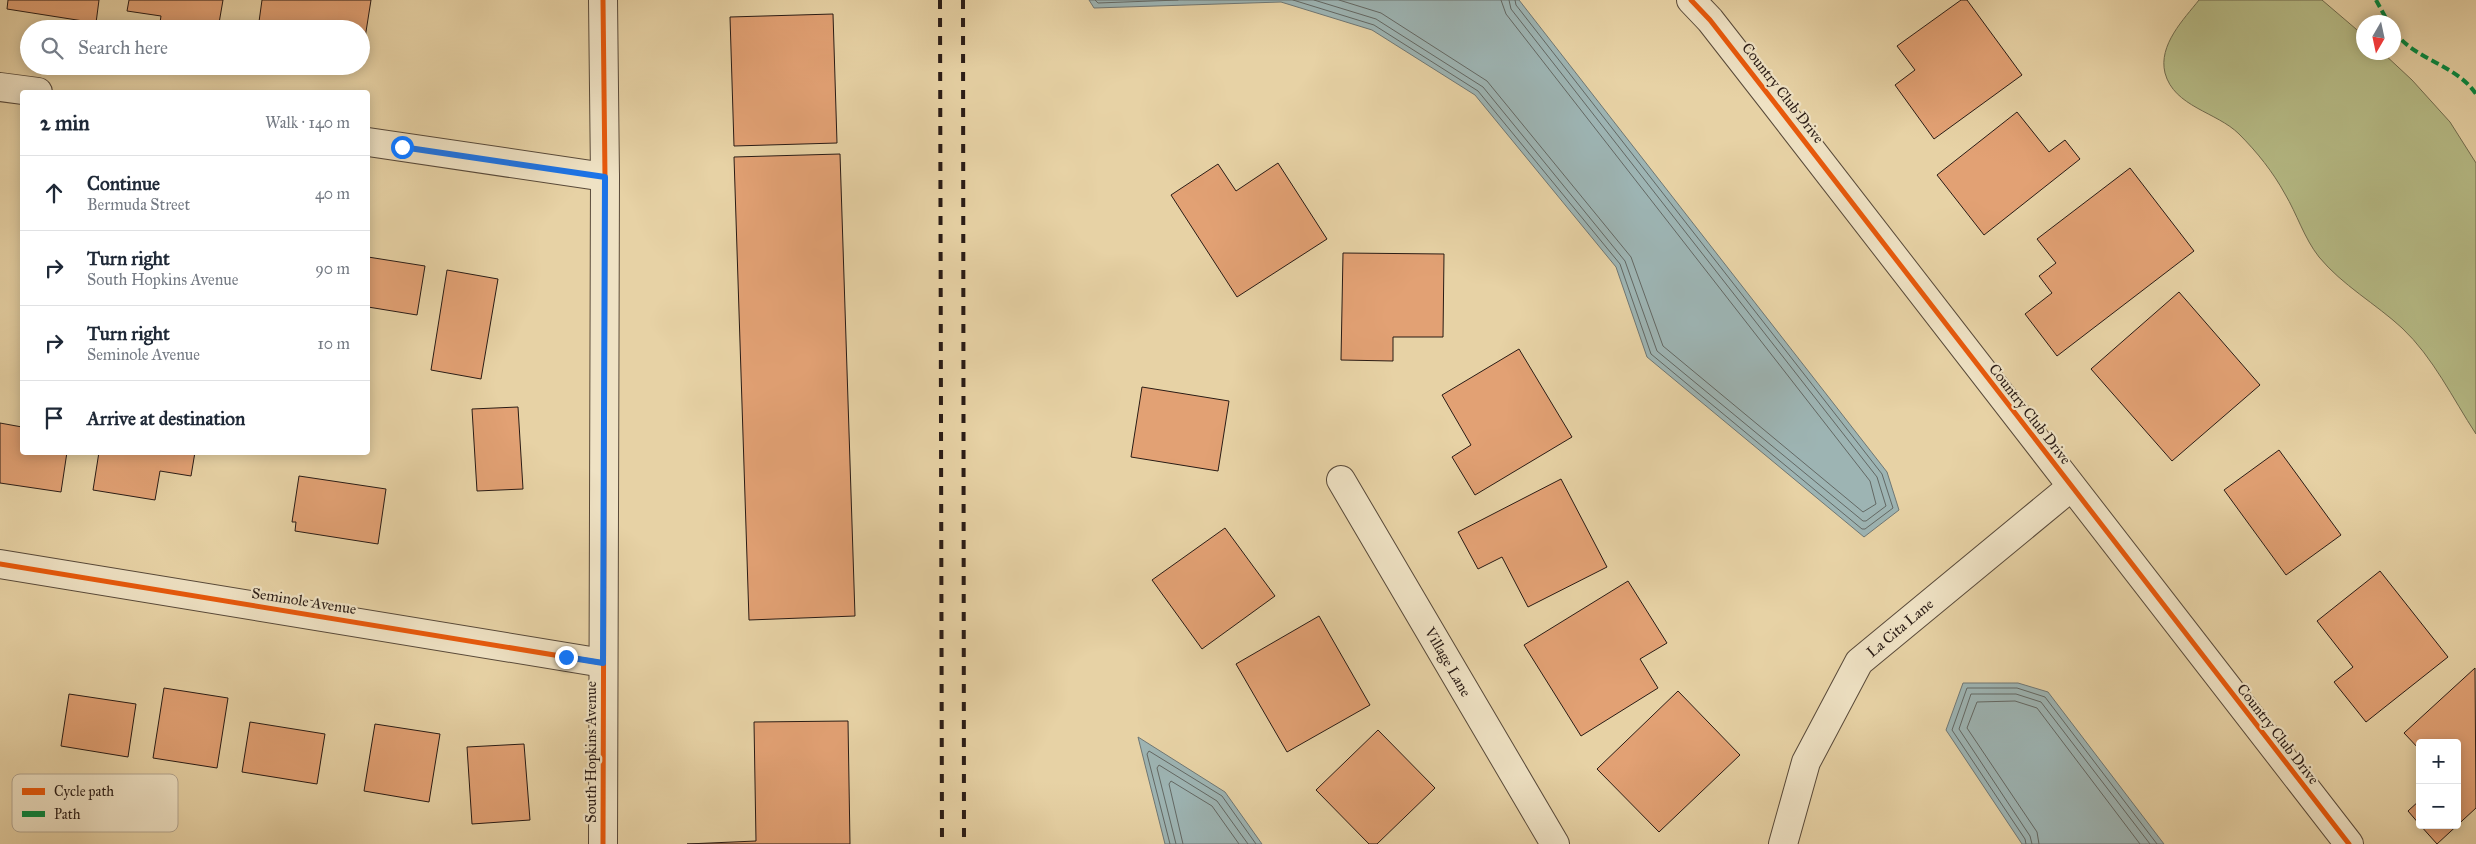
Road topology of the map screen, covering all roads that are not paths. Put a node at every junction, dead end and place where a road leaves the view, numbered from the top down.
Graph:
1 (603, 0) edge
2 (1691, 0) edge
3 (0, 87) edge
4 (23, 90) edge
5 (370, 142) edge
6 (605, 177) junction
7 (1341, 480) dead end
8 (2071, 487) junction
9 (0, 564) edge
10 (603, 663) junction
11 (603, 844) edge
12 (1555, 844) edge
13 (1783, 844) edge
14 (2348, 844) edge

1 - 6 street, South Hopkins Avenue
2 - 8 street, Country Club Drive
3 - 4 street
5 - 6 street
6 - 10 street, South Hopkins Avenue
7 - 12 street, Village Lane
8 - 13 street, La Cita Lane
8 - 14 street, Country Club Drive
9 - 10 street, Seminole Avenue
10 - 11 street, South Hopkins Avenue

